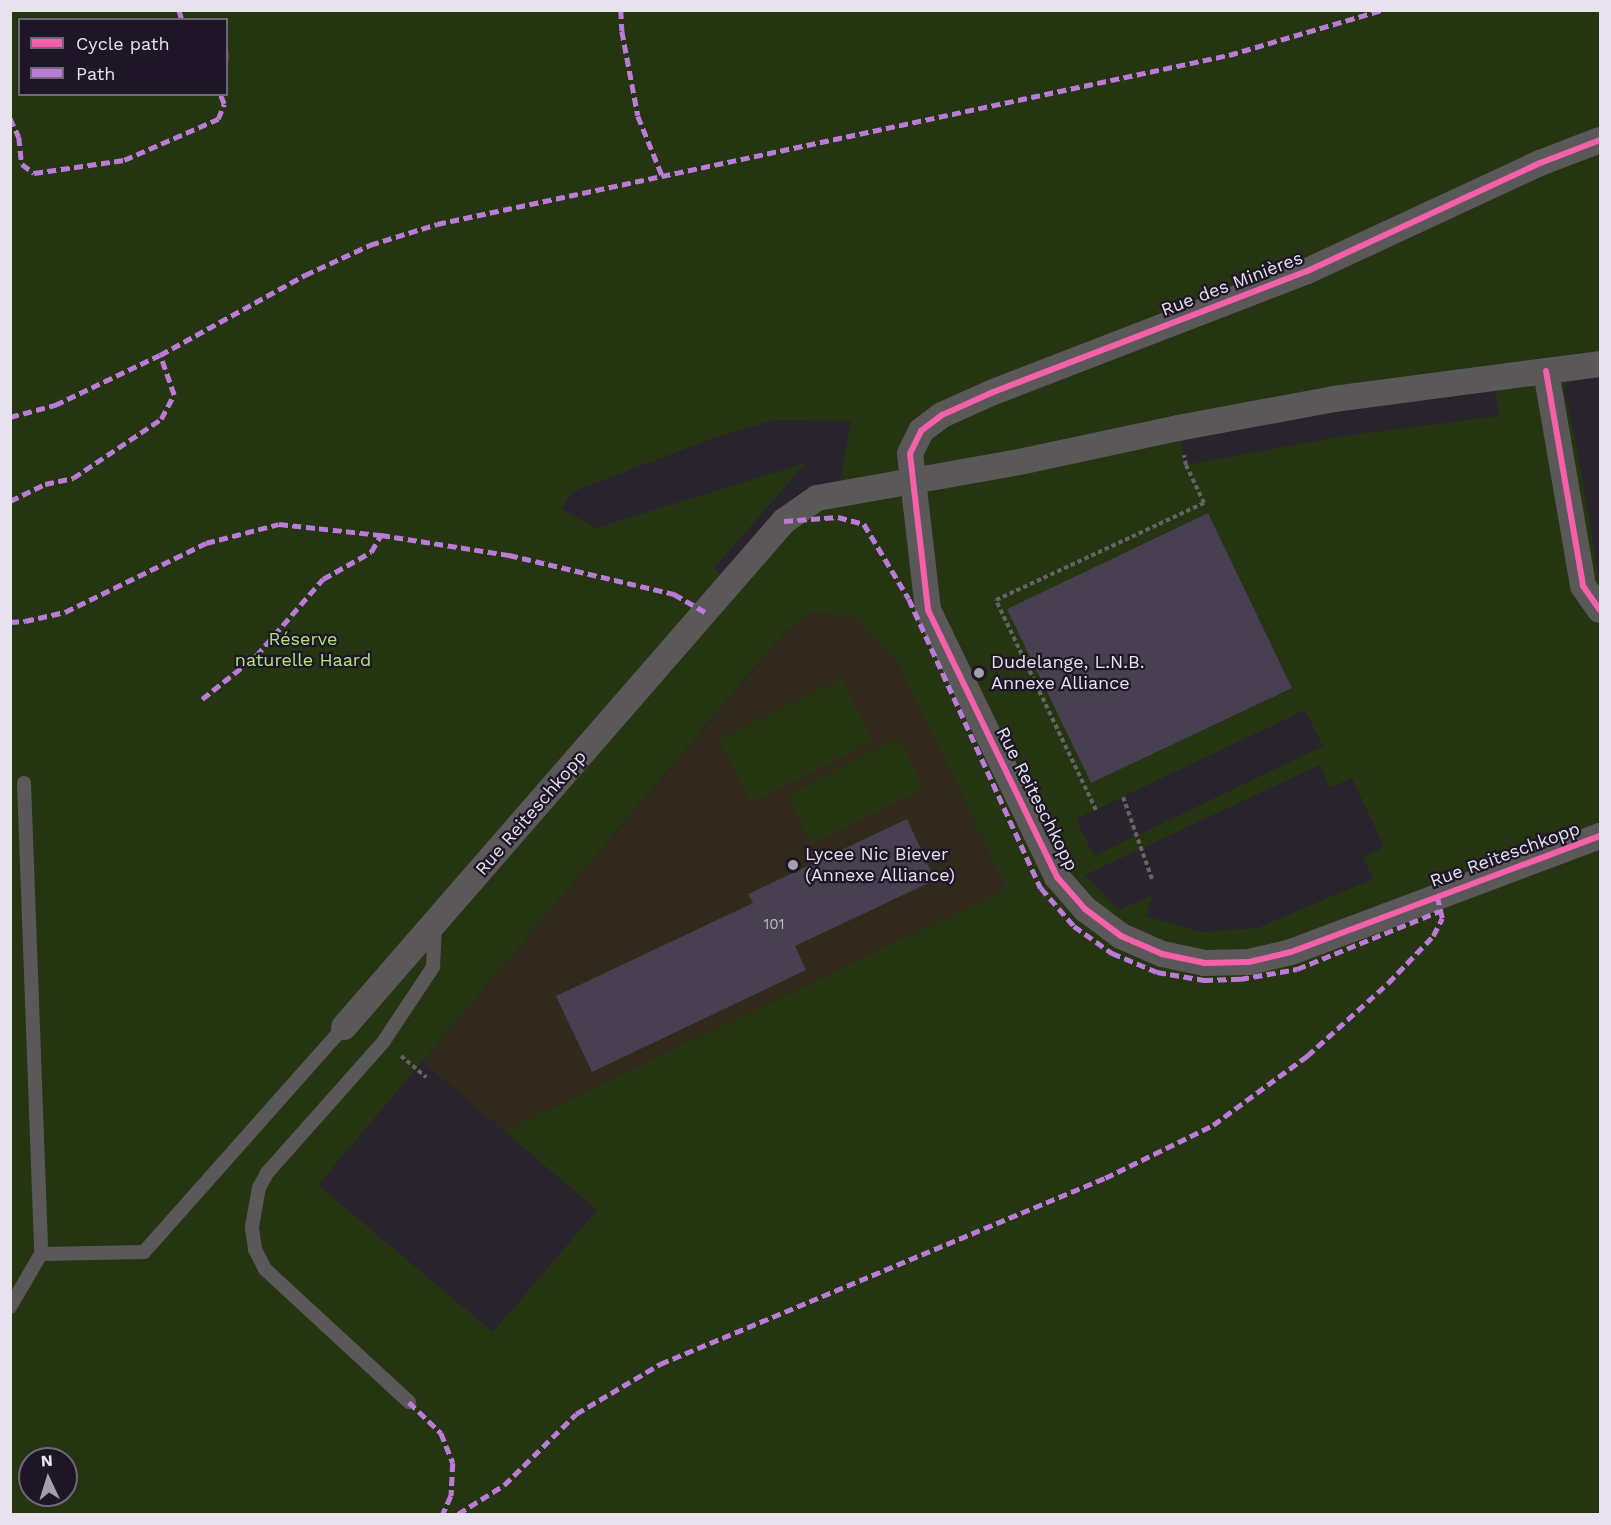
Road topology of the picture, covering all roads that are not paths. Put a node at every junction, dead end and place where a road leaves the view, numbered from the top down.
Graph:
1 (1600, 140) edge
2 (1600, 364) edge
3 (1546, 371) junction
4 (913, 480) junction
5 (1600, 610) edge
6 (24, 783) dead end
7 (1600, 836) edge
8 (435, 924) junction
9 (344, 1027) joint
10 (41, 1254) junction
11 (10, 1307) edge
12 (409, 1402) dead end

1 - 4 street, Rue des Minières
2 - 3 street
3 - 4 street
3 - 5 street
4 - 7 street, Rue Reiteschkopp
4 - 8 street, Rue Reiteschkopp
6 - 10 lane
8 - 9 street, Rue Reiteschkopp
8 - 12 lane
9 - 10 lane
10 - 11 lane

